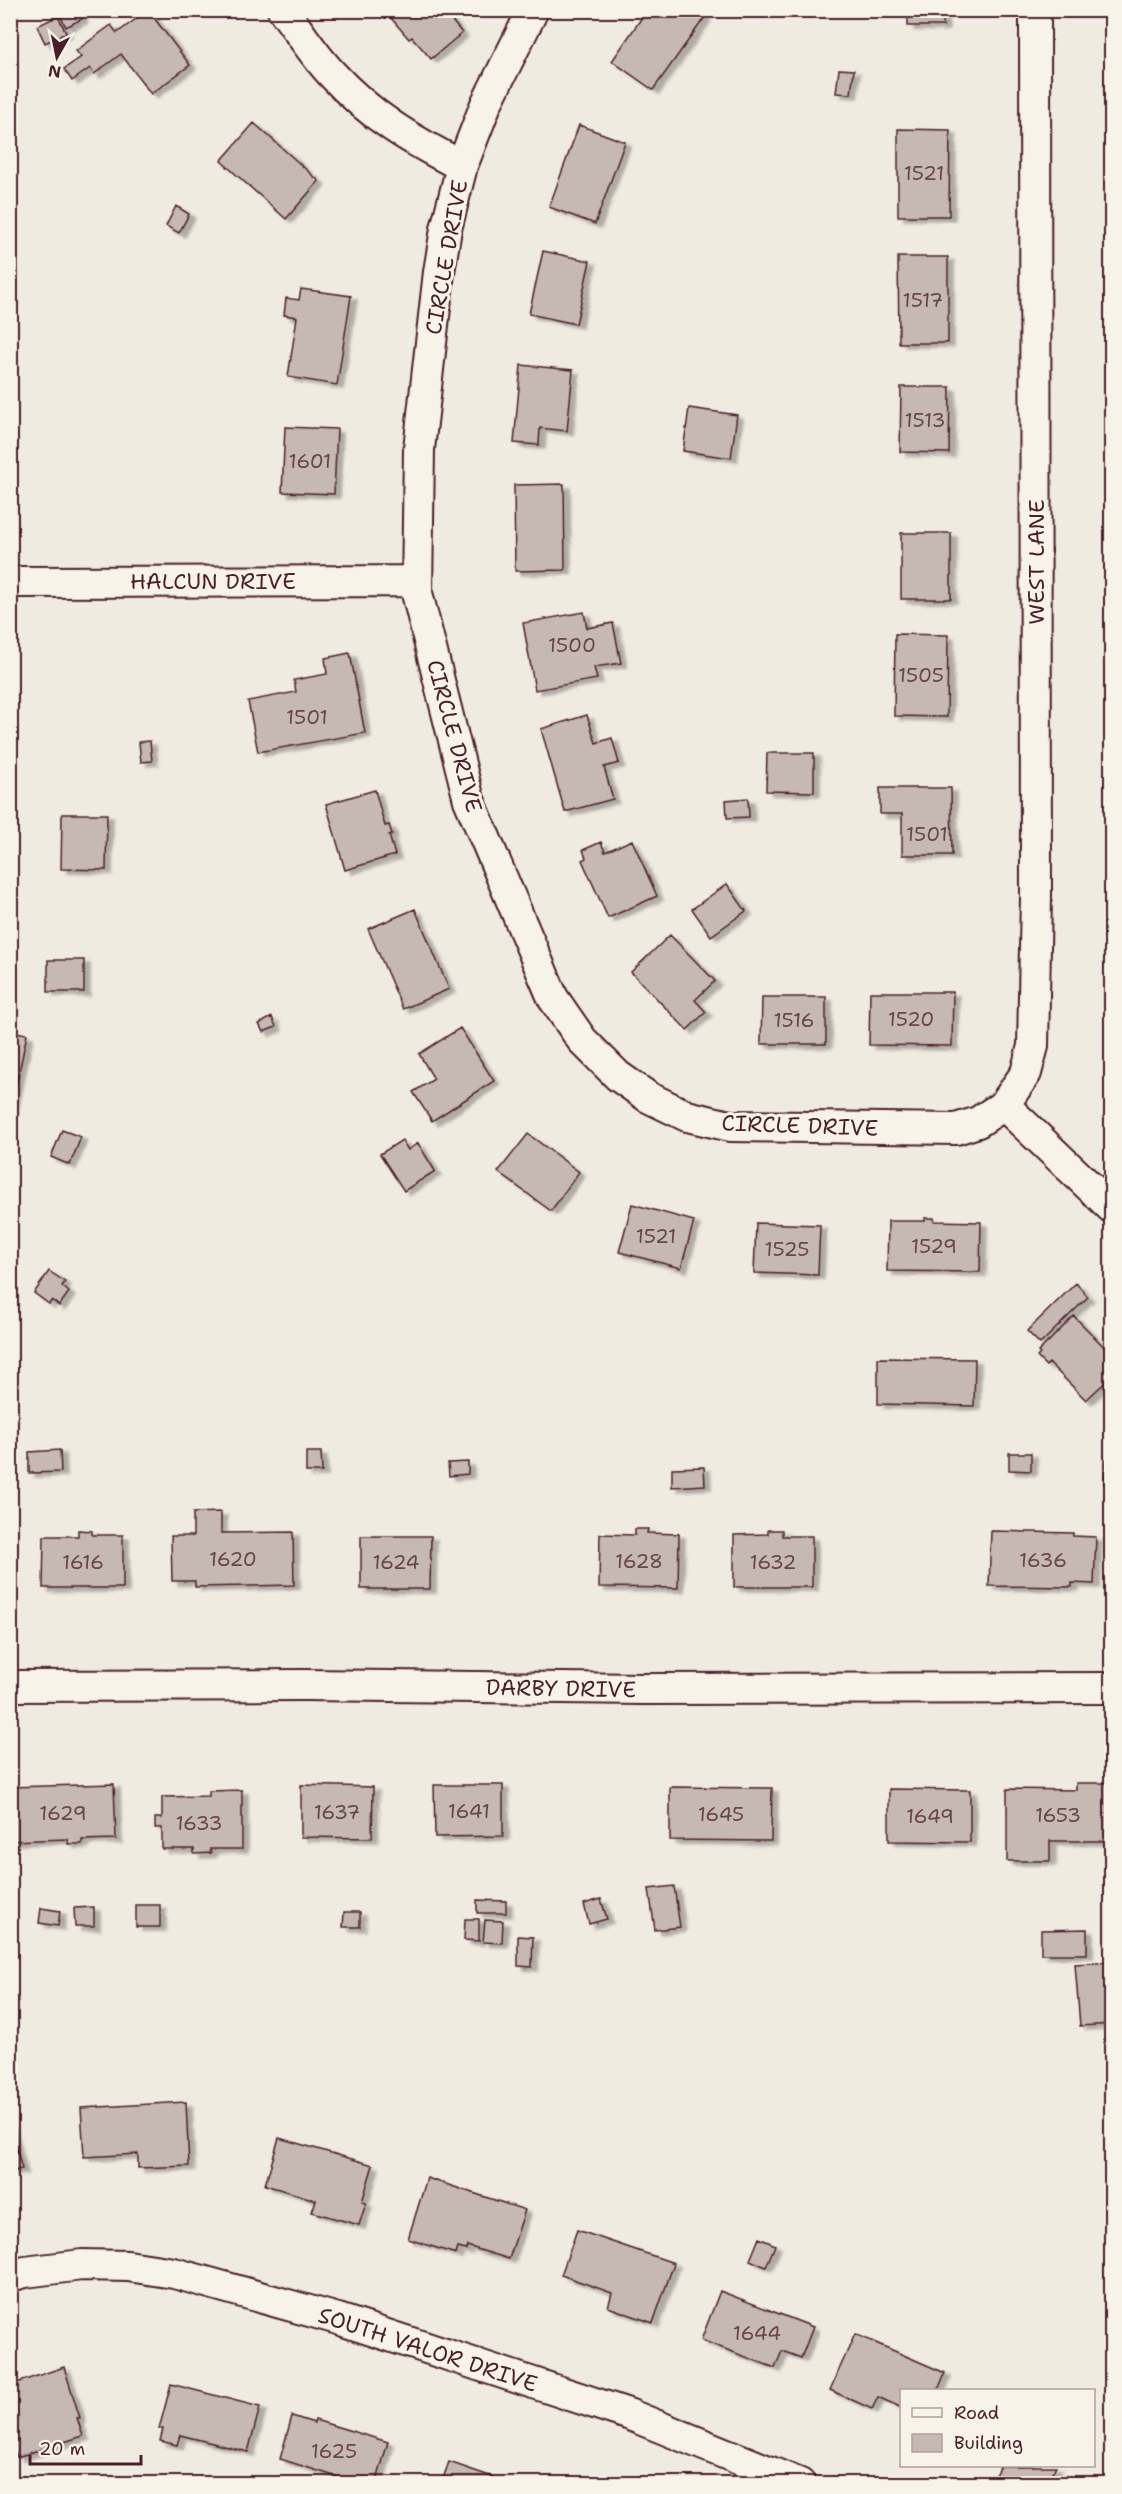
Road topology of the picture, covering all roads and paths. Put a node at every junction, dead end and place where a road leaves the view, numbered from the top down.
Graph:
1 (283, 10) edge
2 (533, 10) edge
3 (1035, 10) edge
4 (462, 166) junction
5 (416, 581) junction
6 (10, 582) edge
7 (1004, 1105) junction
8 (1112, 1208) edge
9 (10, 1686) edge
10 (1112, 1688) edge
11 (10, 2276) edge
12 (800, 2484) edge

1 - 4 street
2 - 4 street, CIRCLE DRIVE
3 - 7 street, WEST LANE
4 - 5 street, CIRCLE DRIVE
5 - 6 street, HALCUN DRIVE
5 - 7 street, CIRCLE DRIVE
7 - 8 street
9 - 10 street, DARBY DRIVE
11 - 12 street, SOUTH VALOR DRIVE

